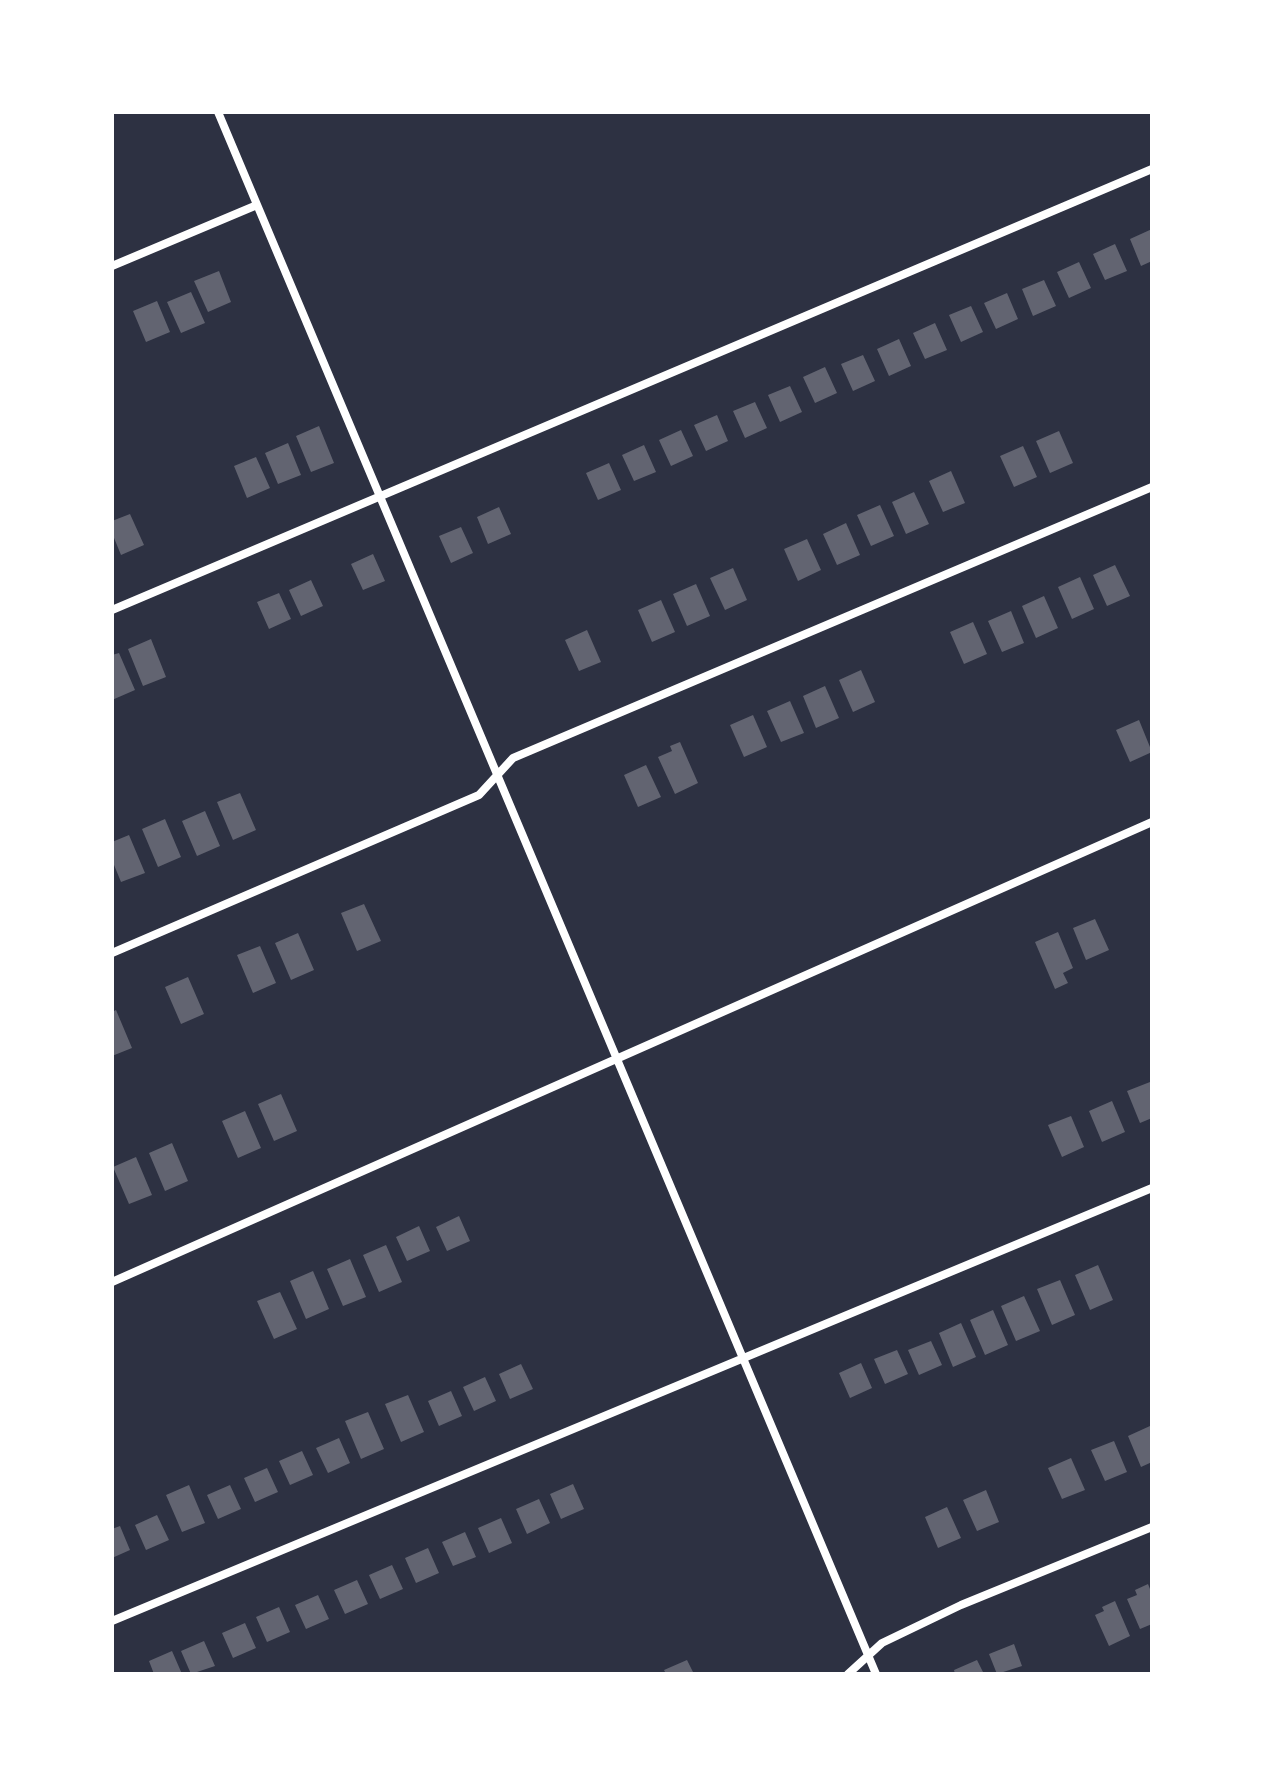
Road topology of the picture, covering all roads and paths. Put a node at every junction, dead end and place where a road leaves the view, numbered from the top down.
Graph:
1 (218, 112) edge
2 (1152, 169) edge
3 (257, 205) junction
4 (112, 266) edge
5 (1152, 487) edge
6 (380, 496) junction
7 (112, 610) edge
8 (498, 776) junction
9 (1152, 822) edge
10 (112, 953) edge
11 (616, 1059) junction
12 (1152, 1188) edge
13 (112, 1282) edge
14 (743, 1359) junction
15 (1152, 1527) edge
16 (112, 1621) edge
17 (869, 1656) junction
18 (848, 1674) edge
19 (876, 1674) edge

1 - 3 street
2 - 6 street
3 - 4 street
3 - 6 street
5 - 8 street
6 - 7 street
6 - 8 street
8 - 10 street
8 - 11 street
9 - 11 street
11 - 13 street
11 - 14 street
12 - 14 street
14 - 16 street
14 - 17 street
15 - 17 street
17 - 18 street
17 - 19 street

